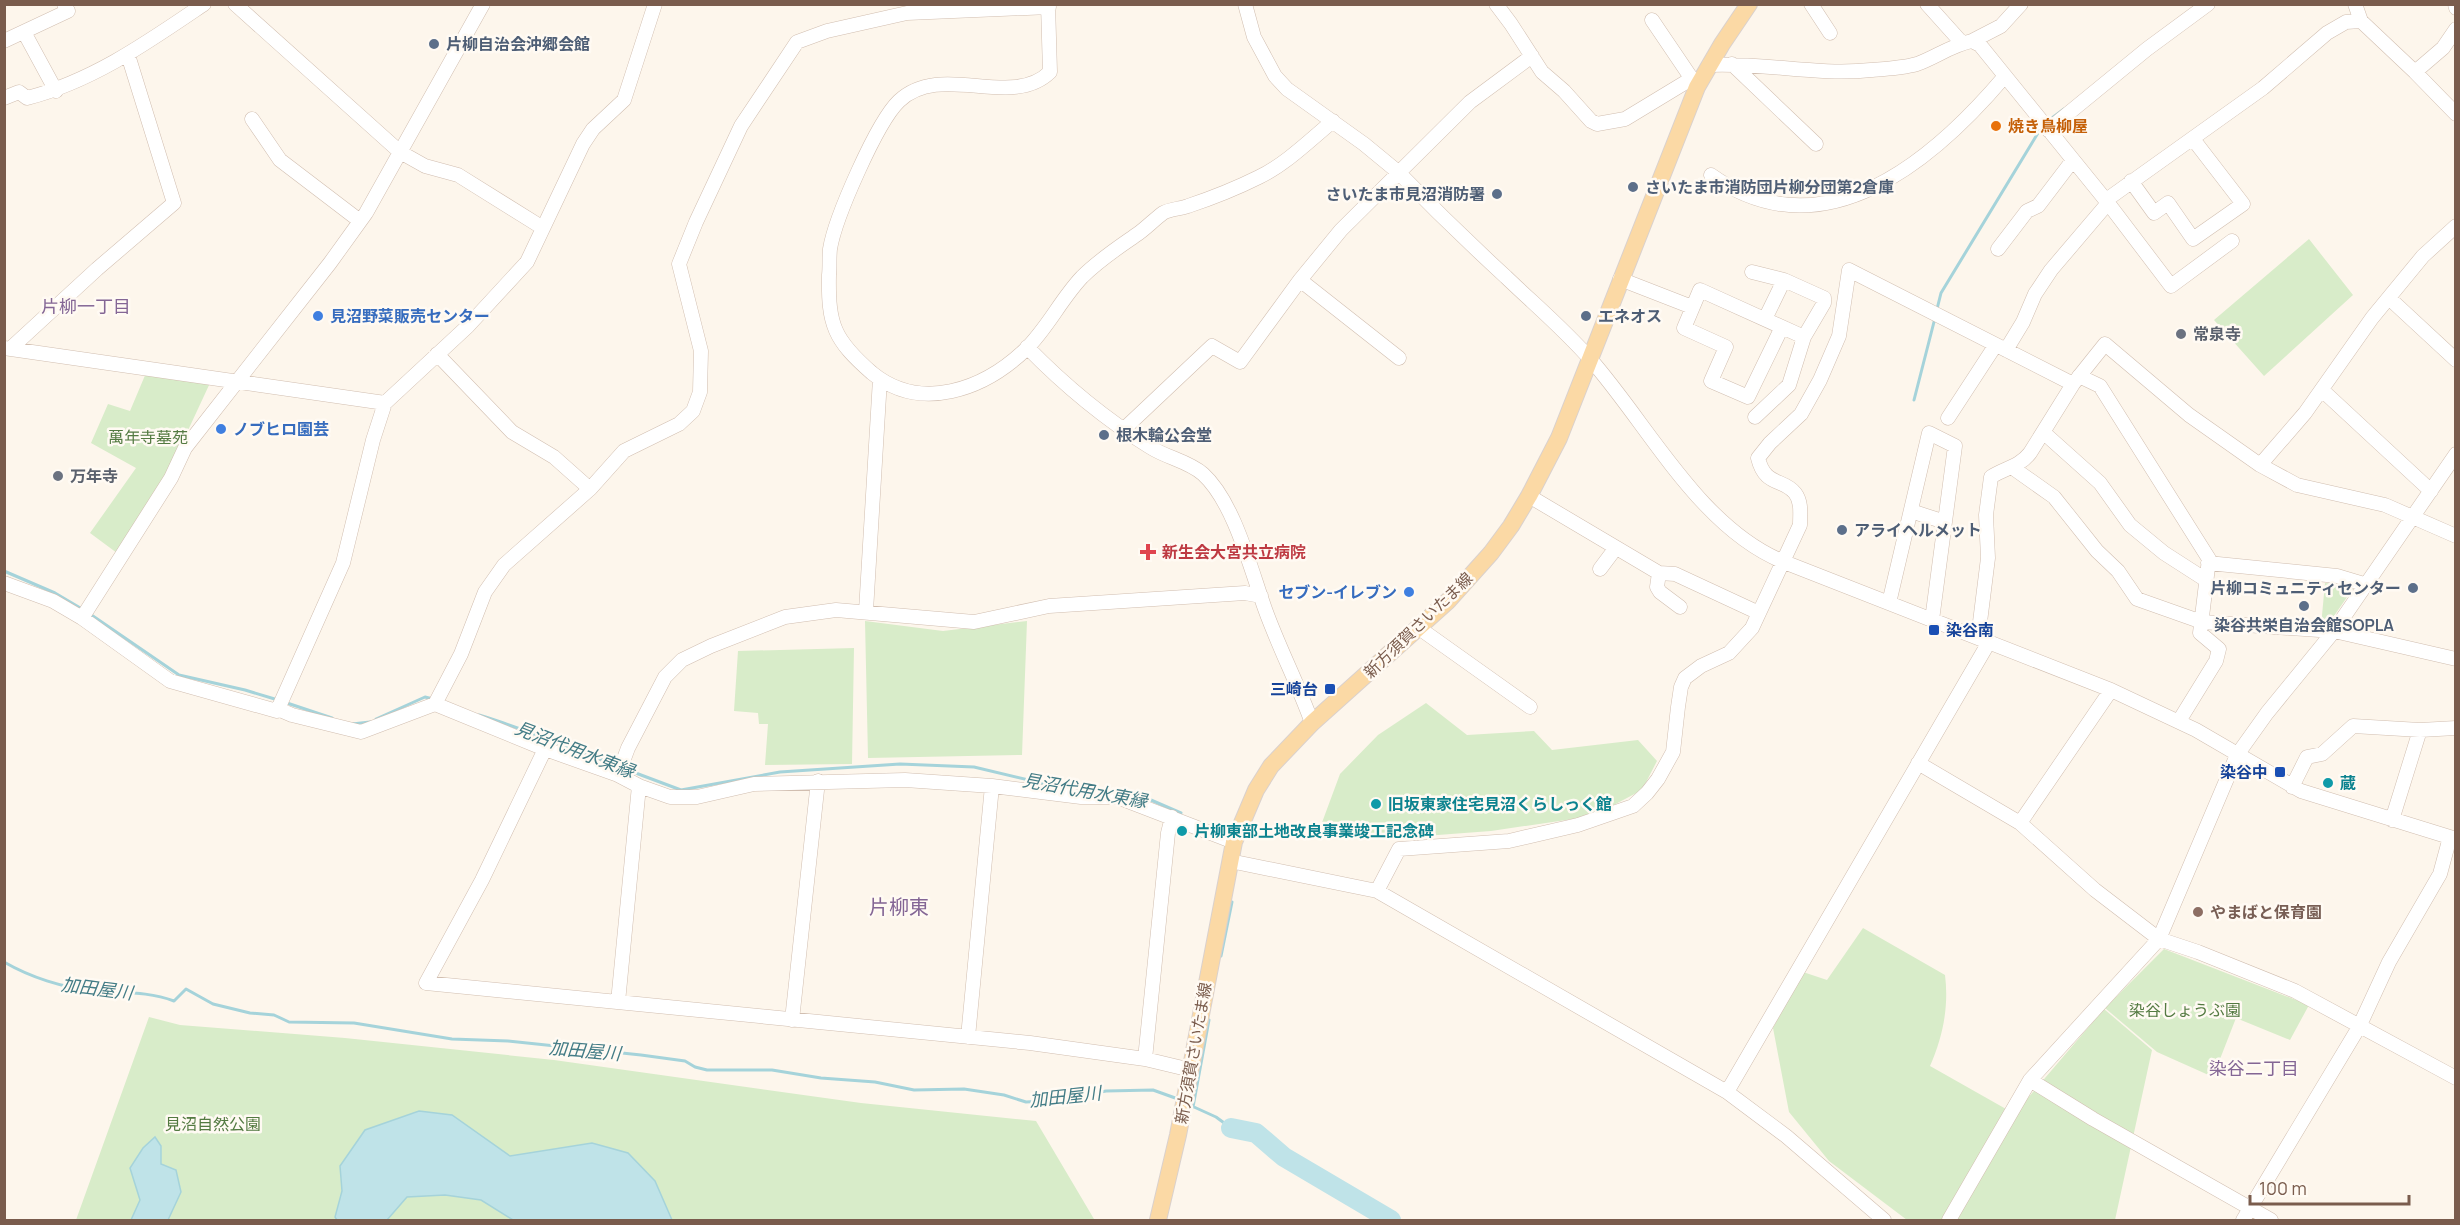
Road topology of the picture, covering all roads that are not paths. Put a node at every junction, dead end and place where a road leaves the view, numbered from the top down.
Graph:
1 (64, 4) edge
2 (204, 4) edge
3 (235, 4) edge
4 (483, 4) edge
5 (655, 4) edge
6 (1245, 4) edge
7 (1496, 4) edge
8 (1749, 4) edge
9 (1811, 4) edge
10 (1947, 4) edge
11 (2021, 4) edge
12 (2208, 4) edge
13 (2355, 4) edge
14 (1048, 6) edge
15 (1932, 10) edge
16 (1652, 20) dead end
17 (2361, 21) junction
18 (2456, 29) edge
19 (24, 32) junction
20 (1830, 33) dead end
21 (4, 41) edge
22 (1967, 42) junction
23 (128, 55) junction
24 (1532, 56) junction
25 (1732, 64) junction
26 (1709, 65) junction
27 (2415, 72) junction
28 (2005, 76) junction
29 (1694, 83) junction
30 (56, 91) junction
31 (4, 98) edge
32 (2456, 114) edge
33 (252, 118) dead end
34 (1333, 121) junction
35 (2048, 130) junction
36 (2193, 140) junction
37 (1816, 144) dead end
38 (399, 152) junction
39 (2073, 160) junction
40 (1398, 172) junction
41 (1711, 175) dead end
42 (2131, 181) junction
43 (2108, 202) junction
44 (360, 221) junction
45 (2456, 226) edge
46 (543, 228) junction
47 (2232, 241) dead end
48 (1998, 249) dead end
49 (1752, 272) dead end
50 (1620, 279) junction
51 (1300, 280) junction
52 (1784, 280) junction
53 (2388, 298) junction
54 (1692, 307) junction
55 (1765, 319) junction
56 (1782, 327) junction
57 (1804, 337) junction
58 (1027, 347) junction
59 (7, 348) edge
60 (2000, 348) junction
61 (437, 354) junction
62 (1399, 358) dead end
63 (1590, 359) junction
64 (2456, 360) edge
65 (880, 379) junction
66 (2076, 380) junction
67 (238, 381) junction
68 (2322, 390) junction
69 (385, 403) junction
70 (1755, 417) dead end
71 (1948, 418) dead end
72 (1124, 429) junction
73 (2043, 432) junction
74 (2456, 454) edge
75 (2260, 465) junction
76 (2013, 468) junction
77 (590, 489) junction
78 (2431, 491) junction
79 (1529, 496) junction
80 (1911, 512) junction
81 (2413, 517) junction
82 (1945, 522) junction
83 (2456, 536) edge
84 (1615, 549) junction
85 (1784, 562) junction
86 (2208, 563) junction
87 (1600, 569) dead end
88 (1659, 573) junction
89 (2206, 580) junction
90 (4, 583) edge
91 (2367, 585) junction
92 (1261, 596) junction
93 (1889, 603) junction
94 (1680, 607) dead end
95 (866, 611) junction
96 (1759, 613) junction
97 (82, 618) junction
98 (1932, 620) junction
99 (2202, 622) junction
100 (1419, 628) junction
101 (2334, 631) junction
102 (1983, 640) junction
103 (2456, 658) edge
104 (2111, 690) junction
105 (435, 704) junction
106 (1530, 706) dead end
107 (277, 711) dead end
108 (2179, 721) junction
109 (1312, 723) junction
110 (2456, 728) edge
111 (2420, 730) junction
112 (545, 749) junction
113 (2237, 754) junction
114 (1918, 763) junction
115 (618, 776) junction
116 (818, 781) junction
117 (639, 786) junction
118 (992, 786) junction
119 (2292, 787) junction
120 (1172, 817) junction
121 (2392, 820) junction
122 (2020, 823) junction
123 (2453, 838) edge
124 (1234, 842) junction
125 (1230, 861) junction
126 (1377, 891) junction
127 (2159, 939) junction
128 (618, 1002) junction
129 (792, 1020) junction
130 (2359, 1027) junction
131 (968, 1037) junction
132 (1145, 1059) junction
133 (1191, 1070) junction
134 (2456, 1078) edge
135 (2030, 1080) junction
136 (1727, 1092) junction
137 (2250, 1208) junction
138 (1158, 1221) edge
139 (1884, 1221) edge
140 (1949, 1221) edge
141 (2243, 1221) edge
142 (2271, 1221) edge

1 - 19 street
2 - 23 street
3 - 38 street
4 - 38 street
5 - 46 street
6 - 34 street
7 - 24 street
8 - 26 main road, 新方須賀さいたま線
9 - 20 street
10 - 15 street
11 - 22 street
12 - 35 street
13 - 17 street
14 - 65 street
14 - 77 street
15 - 22 street
16 - 29 street
17 - 27 street
17 - 36 street
18 - 27 street
19 - 21 street
19 - 30 street
22 - 25 street
22 - 28 street
23 - 30 street
23 - 59 street
24 - 29 street
24 - 40 street
25 - 26 street
25 - 37 street
26 - 29 main road, 新方須賀さいたま線
27 - 32 street
28 - 35 street
28 - 41 street
29 - 50 main road, 新方須賀さいたま線
30 - 31 street
33 - 44 street
34 - 40 street
34 - 58 street
35 - 39 street
36 - 42 street
36 - 42 street
38 - 44 street
38 - 46 street
39 - 43 street
39 - 48 street
40 - 51 street
40 - 63 street
42 - 43 street
43 - 47 street
43 - 60 street
44 - 67 street
45 - 53 street
46 - 61 street
49 - 52 street
50 - 54 street
50 - 63 main road, 新方須賀さいたま線
51 - 62 street
51 - 72 street
52 - 55 street
52 - 57 street
53 - 64 street
53 - 68 street
54 - 55 street
54 - 56 street
55 - 56 street
56 - 57 street
57 - 70 street
58 - 65 street
58 - 72 street
59 - 67 street
60 - 66 street
60 - 71 street
60 - 85 street
61 - 69 street
61 - 77 street
63 - 79 main road, 新方須賀さいたま線
63 - 85 street
65 - 95 street
66 - 73 street
66 - 75 street
66 - 86 street
67 - 69 street
67 - 97 street
68 - 75 street
68 - 78 street
69 - 105 street
72 - 92 street
73 - 76 street
73 - 89 street
74 - 78 street
75 - 81 street
76 - 99 street
76 - 102 street
77 - 105 street
78 - 81 street
79 - 84 street
79 - 100 main road, 新方須賀さいたま線
80 - 82 street
80 - 82 street
80 - 93 street
81 - 83 street
81 - 91 street
82 - 98 street
84 - 87 street
84 - 88 street
85 - 93 street
85 - 96 street
86 - 89 street
86 - 91 street
88 - 94 street
88 - 96 street
89 - 99 street
90 - 97 street
91 - 101 street
92 - 95 street
92 - 109 street
93 - 98 street
95 - 115 street
96 - 126 street
97 - 107 street
98 - 102 street
99 - 101 street
99 - 108 street
100 - 106 street
100 - 109 main road, 新方須賀さいたま線
101 - 103 street
101 - 113 street
102 - 104 street
102 - 114 street
104 - 108 street
104 - 122 street
105 - 112 street
108 - 113 street
109 - 124 main road, 新方須賀さいたま線
110 - 111 street
111 - 119 street
111 - 121 street
112 - 115 street
112 - 128 street
113 - 119 street
113 - 127 street
114 - 122 street
114 - 136 street
115 - 117 street
116 - 117 street
116 - 118 street
116 - 129 street
117 - 128 street
118 - 120 street
118 - 131 street
119 - 121 street
120 - 124 street
120 - 132 street
121 - 123 street
122 - 127 street
123 - 130 street
124 - 125 main road, 新方須賀さいたま線
125 - 126 street
125 - 133 main road, 新方須賀さいたま線
126 - 136 street
127 - 130 street
127 - 135 street
128 - 129 street
129 - 131 street
130 - 134 street
130 - 137 street
131 - 132 street
132 - 133 street
133 - 138 main road, 新方須賀さいたま線
135 - 137 street
135 - 140 street
136 - 139 street
137 - 141 street
137 - 142 street

